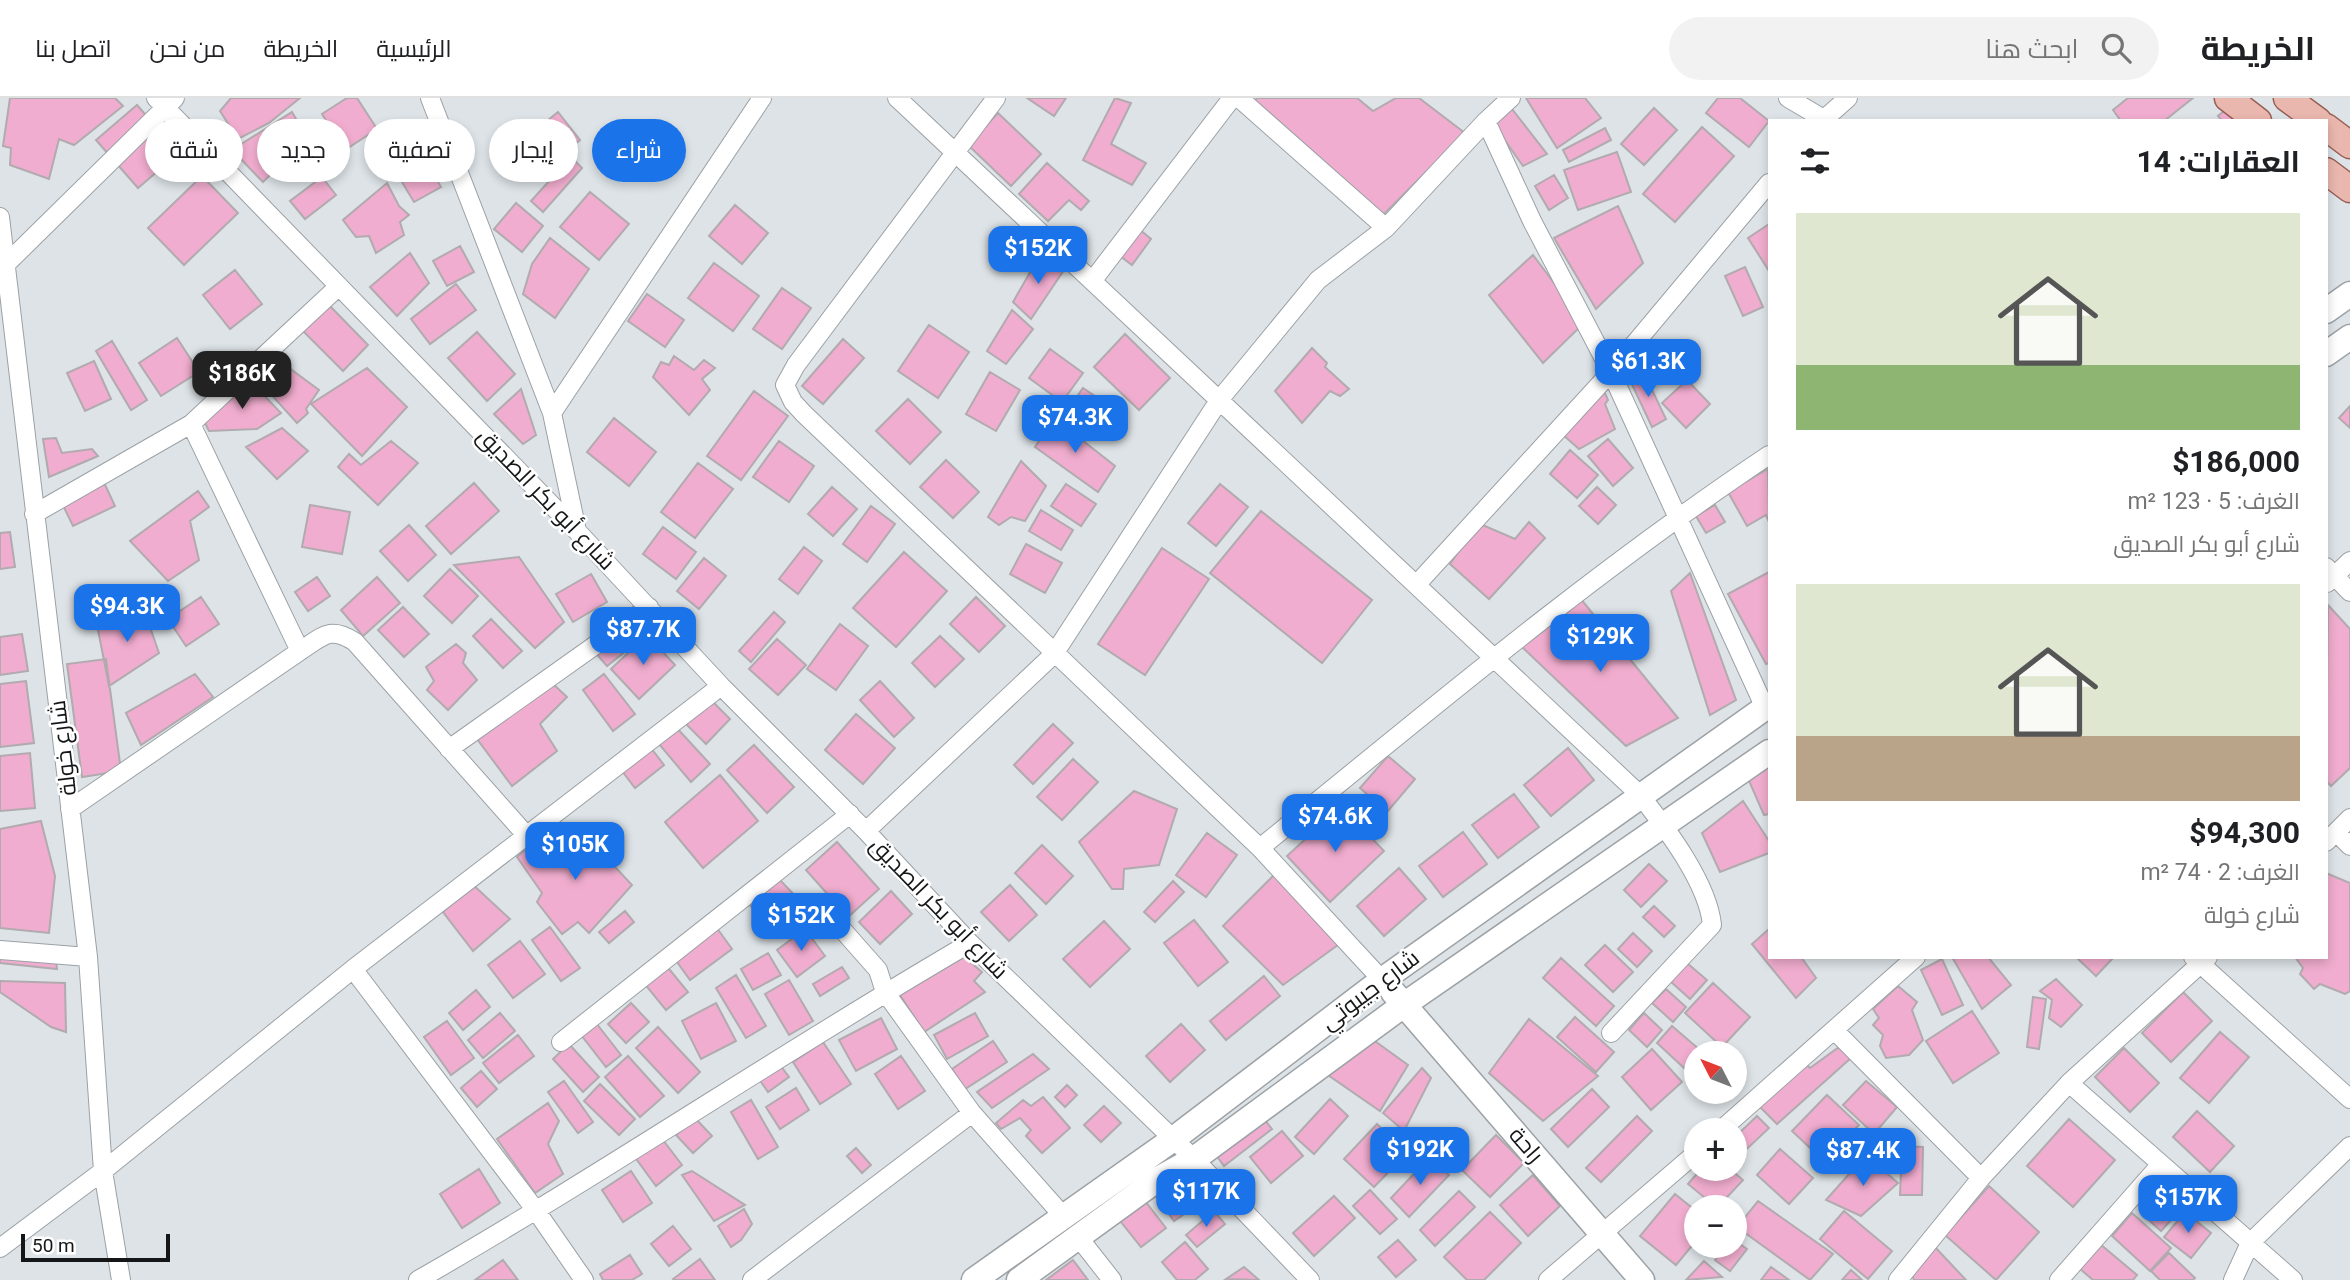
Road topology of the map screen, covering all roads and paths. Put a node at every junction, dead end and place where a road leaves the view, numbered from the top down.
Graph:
1 (430, 98) edge
2 (762, 98) edge
3 (897, 98) edge
4 (996, 98) edge
5 (1232, 98) edge
6 (1239, 98) edge
7 (1511, 98) edge
8 (1788, 98) edge
9 (1848, 98) edge
10 (2228, 98) edge
11 (2287, 98) edge
12 (165, 101) edge
13 (1822, 119) edge
14 (1825, 119) edge
15 (2255, 119) edge
16 (2315, 119) edge
17 (1486, 121) junction
18 (2328, 128) edge
19 (2350, 145) edge
20 (958, 152) junction
21 (2328, 172) edge
22 (1768, 184) edge
23 (2350, 189) edge
24 (0, 217) edge
25 (1386, 228) junction
26 (3, 268) edge
27 (1093, 279) junction
28 (339, 285) junction
29 (2350, 294) edge
30 (2328, 310) edge
31 (2350, 337) edge
32 (2328, 353) edge
33 (1611, 372) junction
34 (1220, 399) junction
35 (552, 413) junction
36 (191, 424) junction
37 (1768, 456) edge
38 (34, 514) junction
39 (1678, 515) junction
40 (577, 531) junction
41 (2350, 561) edge
42 (2329, 576) edge
43 (1417, 583) junction
44 (2350, 592) edge
45 (649, 607) junction
46 (300, 651) junction
47 (1054, 654) junction
48 (1495, 657) junction
49 (721, 686) junction
50 (1767, 706) edge
51 (449, 749) junction
52 (1768, 753) edge
53 (1640, 795) junction
54 (70, 809) junction
55 (850, 814) junction
56 (2350, 818) edge
57 (1665, 827) junction
58 (866, 831) junction
59 (526, 835) junction
60 (2331, 837) edge
61 (2350, 846) edge
62 (1260, 848) junction
63 (825, 910) dead end
64 (970, 943) junction
65 (0, 950) edge
66 (88, 957) junction
67 (1914, 959) edge
68 (2201, 960) edge
69 (353, 969) junction
70 (1382, 979) junction
71 (885, 992) junction
72 (1405, 1004) junction
73 (1835, 1031) junction
74 (1611, 1033) dead end
75 (561, 1042) dead end
76 (2069, 1083) junction
77 (2350, 1099) edge
78 (972, 1113) junction
79 (1735, 1118) edge
80 (1172, 1140) junction
81 (2350, 1146) edge
82 (1194, 1159) junction
83 (1684, 1163) edge
84 (2161, 1164) junction
85 (103, 1171) junction
86 (1981, 1178) junction
87 (537, 1212) junction
88 (1063, 1217) junction
89 (1603, 1234) junction
90 (1079, 1238) junction
91 (2250, 1243) junction
92 (0, 1248) edge
93 (121, 1280) edge
94 (418, 1280) edge
95 (584, 1280) edge
96 (752, 1280) edge
97 (974, 1280) edge
98 (1019, 1280) edge
99 (1112, 1280) edge
100 (1310, 1280) edge
101 (1548, 1280) edge
102 (1642, 1280) edge
103 (1898, 1280) edge
104 (2059, 1280) edge
105 (2233, 1280) edge
106 (2293, 1280) edge

1 - 35 street
2 - 35 street
3 - 20 street
4 - 20 street
5 - 27 street
6 - 25 street
7 - 17 street
8 - 13 street
9 - 14 street
10 - 15 main road
11 - 16 main road
12 - 26 street
12 - 28 street, شارع أبو بكر الصديق
17 - 25 street
17 - 33 street
18 - 19 main road
20 - 27 street
20 - 47 street
21 - 23 main road
22 - 33 street
24 - 26 street, شارع خولة
25 - 34 street
26 - 38 street, شارع خولة
27 - 34 street
28 - 36 street
28 - 40 street, شارع أبو بكر الصديق
29 - 30 street
31 - 32 street
33 - 39 street
33 - 43 street
34 - 43 street
34 - 47 street
35 - 40 street
36 - 38 street
36 - 46 street
37 - 39 street
38 - 54 street, شارع خولة
39 - 48 street
39 - 50 street
40 - 45 street, شارع أبو بكر الصديق
41 - 42 street
42 - 44 street
43 - 48 street
45 - 49 street, شارع أبو بكر الصديق
45 - 51 street
46 - 51 street
46 - 54 street
47 - 58 street
47 - 62 street
48 - 53 street
48 - 62 street
49 - 55 street, شارع أبو بكر الصديق
49 - 59 street
50 - 53 street, شارع جيبوتي
51 - 59 street
52 - 57 street, شارع جيبوتي
53 - 57 street
53 - 70 street, شارع جيبوتي
54 - 66 street, شارع خولة
55 - 58 street, شارع أبو بكر الصديق
55 - 75 street
56 - 60 street
57 - 72 street, شارع جيبوتي
57 - 74 street
58 - 64 street, شارع أبو بكر الصديق
59 - 69 street
60 - 61 street
62 - 70 street
63 - 71 street
64 - 71 street
64 - 80 street, شارع أبو بكر الصديق
65 - 66 street
66 - 85 street, شارع خولة
67 - 73 street
68 - 76 street
68 - 77 street
69 - 85 street
69 - 87 street
70 - 72 street, راحة
70 - 80 street, شارع جيبوتي
71 - 78 street
71 - 87 street
72 - 82 street, شارع جيبوتي
72 - 89 street, راحة
73 - 79 street
73 - 86 street
76 - 84 street
76 - 86 street
78 - 88 street
78 - 96 street
80 - 82 street, شارع أبو بكر الصديق
80 - 88 street, شارع جيبوتي
81 - 91 street
82 - 90 street, شارع جيبوتي
82 - 100 street, شارع أبو بكر الصديق
83 - 89 street
84 - 91 street
84 - 104 street
85 - 92 street
85 - 93 street, شارع خولة
86 - 103 street
87 - 94 street
87 - 95 street
88 - 97 street, شارع جيبوتي
89 - 101 street
89 - 102 street, راحة
90 - 98 street, شارع جيبوتي
90 - 99 street
91 - 105 street
91 - 106 street

